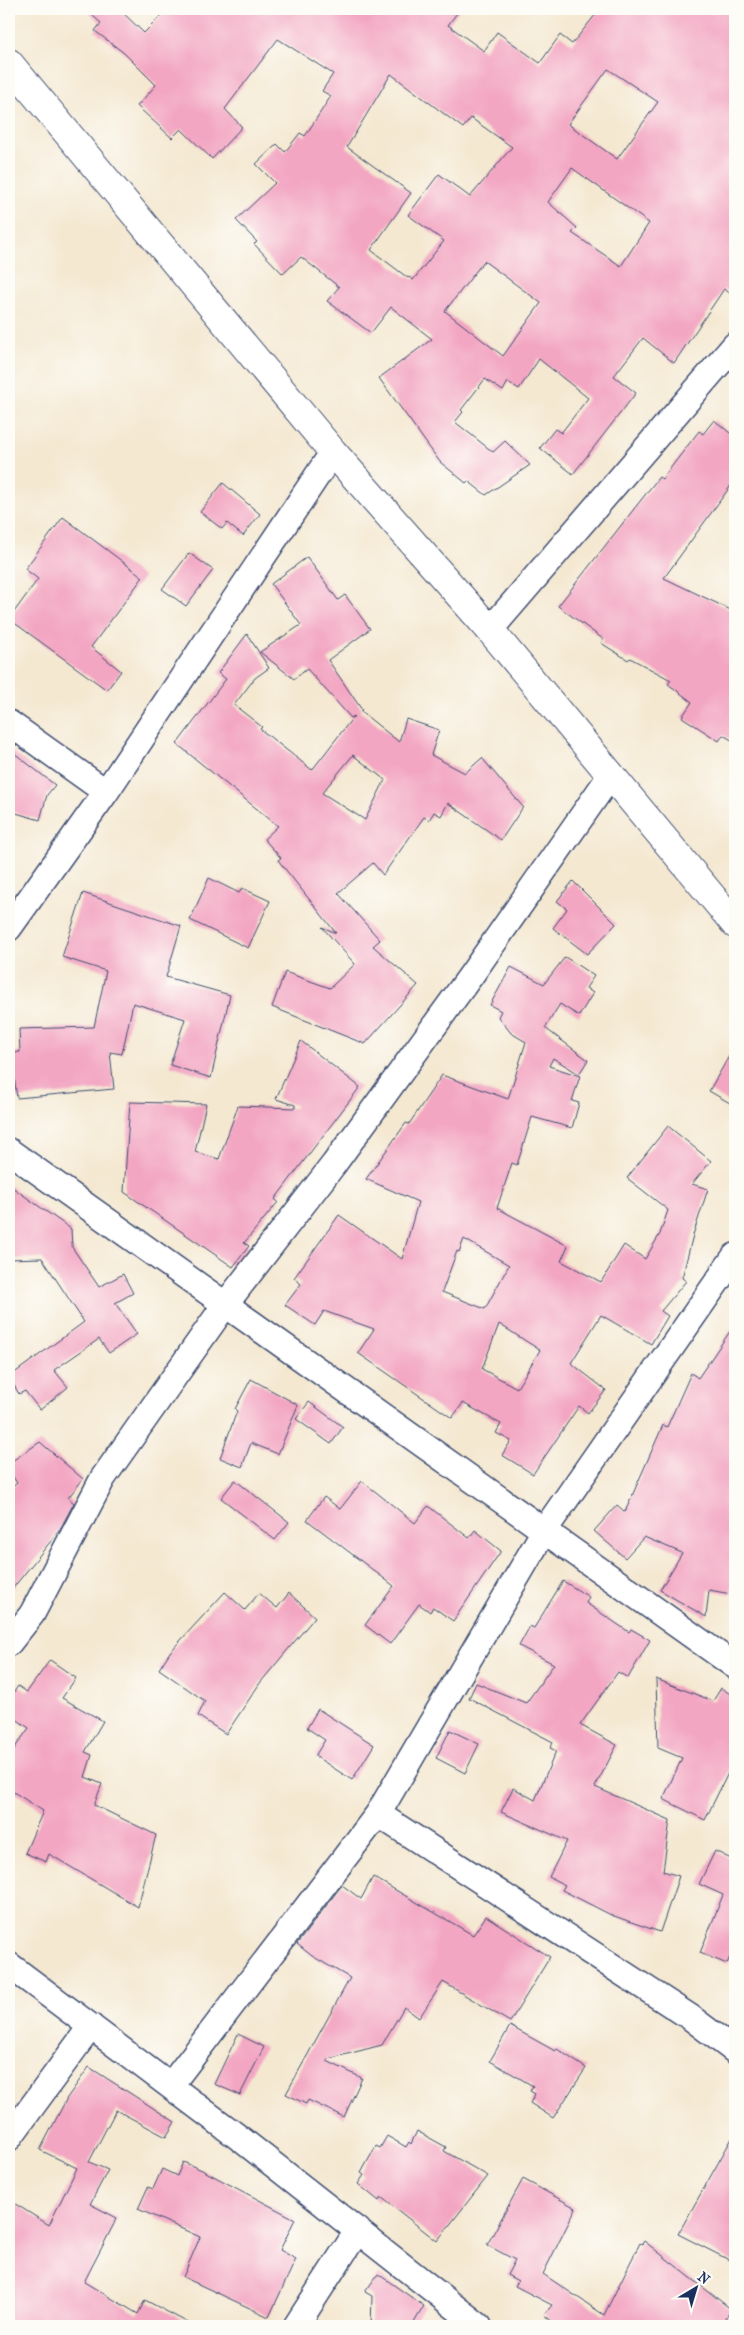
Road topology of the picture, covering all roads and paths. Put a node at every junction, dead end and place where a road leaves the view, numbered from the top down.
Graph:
1 (9, 63) edge
2 (735, 345) edge
3 (333, 452) junction
4 (490, 630) junction
5 (9, 723) edge
6 (610, 776) junction
7 (106, 792) junction
8 (735, 924) edge
9 (9, 928) edge
10 (9, 1151) edge
11 (735, 1256) edge
12 (225, 1305) junction
13 (544, 1531) junction
14 (9, 1643) edge
15 (735, 1666) edge
16 (378, 1814) junction
17 (9, 1965) edge
18 (91, 2026) junction
19 (735, 2051) edge
20 (170, 2086) junction
21 (9, 2138) edge
22 (358, 2230) junction
23 (296, 2326) edge
24 (479, 2326) edge

1 - 3 street
2 - 4 street
3 - 4 street
3 - 7 street
4 - 6 street
5 - 7 street
6 - 8 street
6 - 12 street
7 - 9 street
10 - 12 street
11 - 13 street
12 - 13 street
12 - 14 street
13 - 15 street
13 - 16 street
16 - 19 street
16 - 20 street
17 - 18 street
18 - 20 street
18 - 21 street
20 - 22 street
22 - 23 street
22 - 24 street

